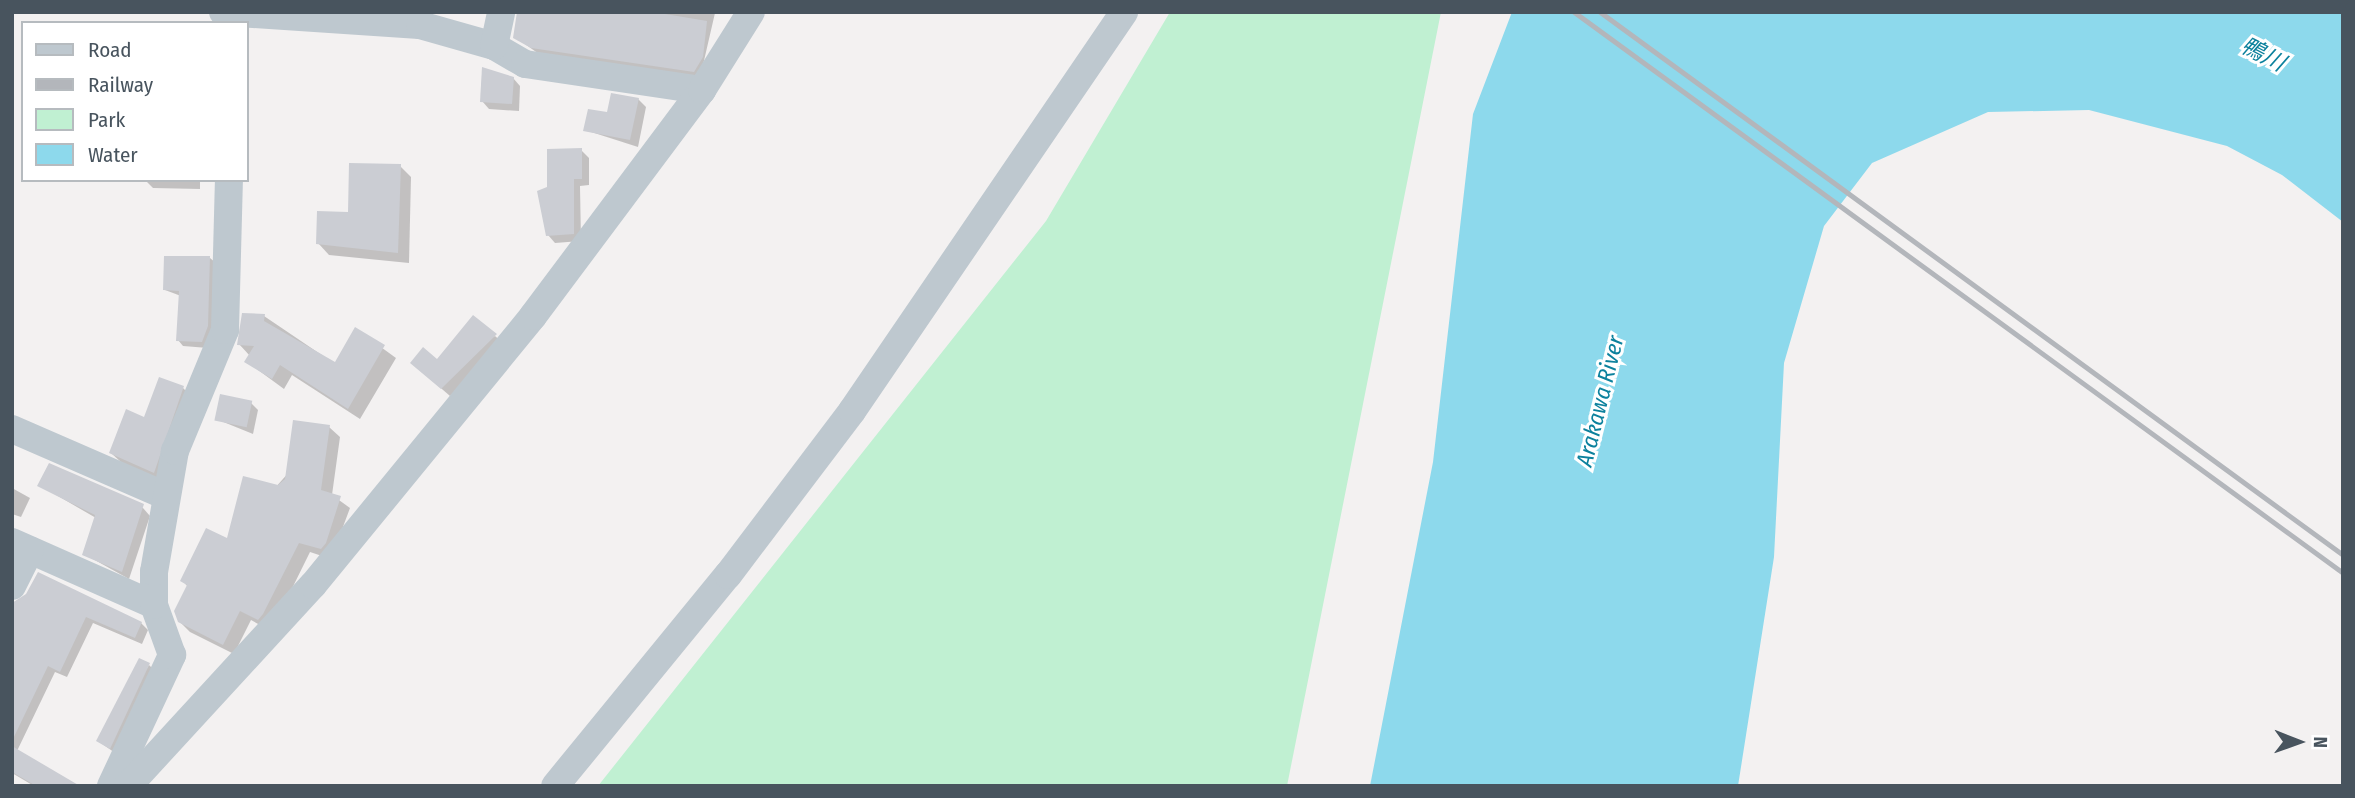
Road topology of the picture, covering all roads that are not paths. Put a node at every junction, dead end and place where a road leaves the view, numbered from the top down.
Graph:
1 (501, 12) edge
2 (751, 12) edge
3 (1124, 12) edge
4 (228, 16) edge
5 (494, 46) junction
6 (702, 90) junction
7 (229, 182) edge
8 (12, 429) edge
9 (166, 496) junction
10 (21, 546) edge
11 (12, 586) edge
12 (154, 605) junction
13 (111, 786) edge
14 (128, 786) edge
15 (555, 786) edge

1 - 5 street
2 - 6 street
3 - 15 street
4 - 5 street
5 - 6 street
6 - 14 street
7 - 9 street
8 - 9 street
9 - 12 street
10 - 11 street
10 - 12 street
12 - 13 street

